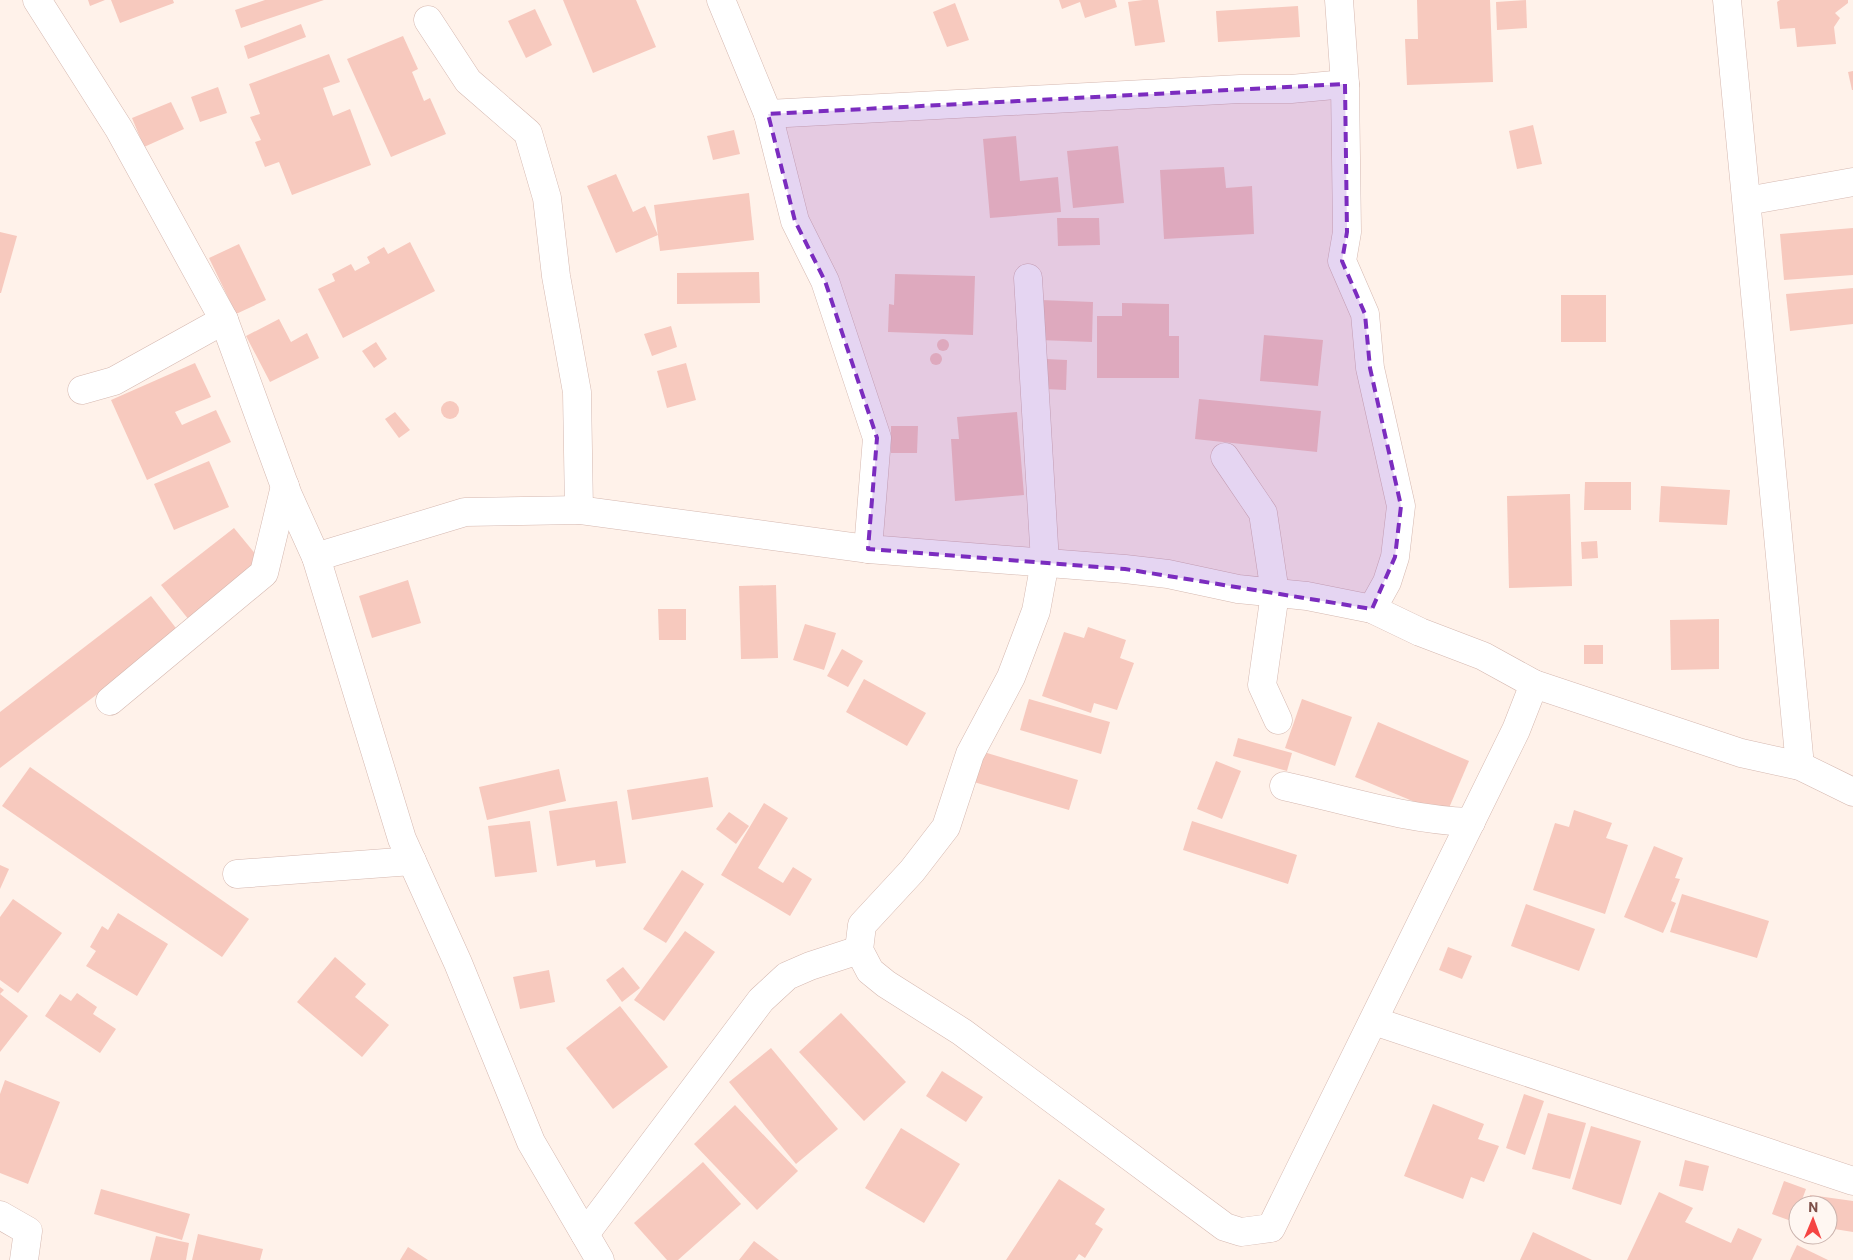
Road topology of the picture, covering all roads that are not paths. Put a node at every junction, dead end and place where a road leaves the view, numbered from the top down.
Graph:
1 (37, 0) edge
2 (720, 0) edge
3 (1339, 0) edge
4 (1727, 0) edge
5 (428, 20) dead end
6 (1345, 84) junction
7 (768, 114) junction
8 (1853, 182) edge
9 (1747, 201) junction
10 (1028, 278) dead end
11 (224, 320) junction
12 (82, 390) dead end
13 (1225, 458) dead end
14 (285, 486) junction
15 (579, 510) junction
16 (868, 549) junction
17 (316, 557) junction
18 (1045, 562) junction
19 (1275, 593) junction
20 (1372, 610) junction
21 (1534, 684) junction
22 (110, 701) dead end
23 (1278, 720) dead end
24 (1800, 766) junction
25 (1284, 786) dead end
26 (1853, 792) edge
27 (1471, 822) junction
28 (412, 861) junction
29 (237, 874) dead end
30 (859, 950) junction
31 (1374, 1020) junction
32 (1853, 1181) edge
33 (0, 1214) edge
34 (585, 1234) junction
35 (24, 1260) edge
36 (600, 1260) edge

1 - 11 street
2 - 7 street
3 - 6 street
4 - 9 street
5 - 15 street
6 - 7 street
6 - 20 street
7 - 16 street
8 - 9 street
9 - 24 street
10 - 18 street
11 - 12 street
11 - 14 street
13 - 19 street
14 - 17 street
14 - 22 street
15 - 16 street
15 - 17 street
16 - 18 street
17 - 28 street
18 - 19 street
18 - 30 street
19 - 20 street
19 - 23 street
20 - 21 street
21 - 24 street
21 - 27 street
24 - 26 street
25 - 27 street
27 - 31 street
28 - 29 street
28 - 34 street
30 - 31 street
30 - 34 street
31 - 32 street
33 - 35 street
34 - 36 street

